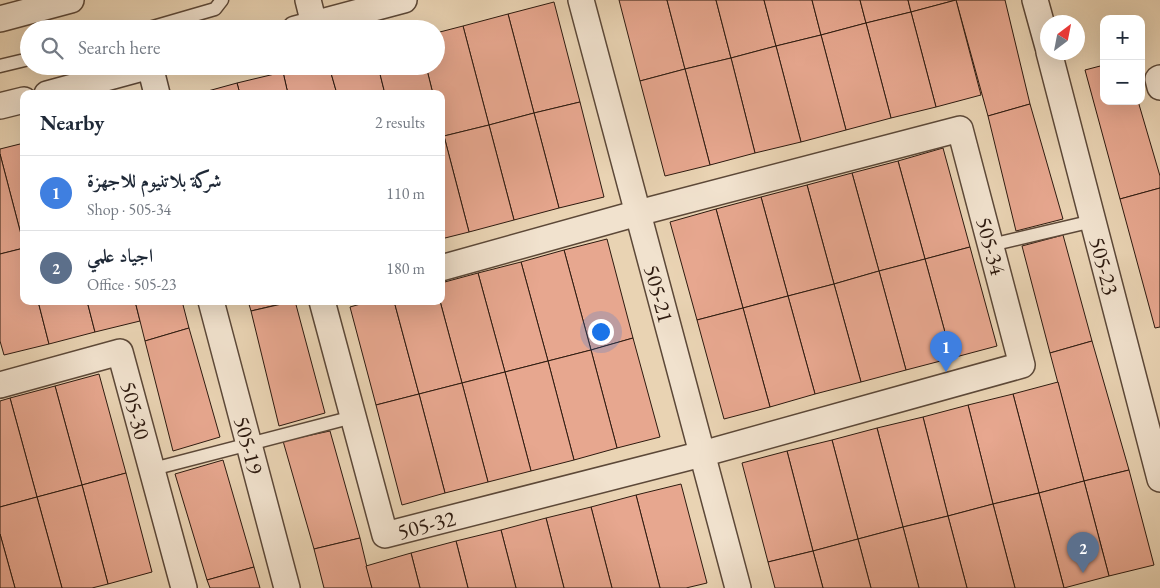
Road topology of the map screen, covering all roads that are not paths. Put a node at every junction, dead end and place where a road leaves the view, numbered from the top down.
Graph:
1 (71, 0) edge
2 (222, 0) edge
3 (308, 0) edge
4 (404, 0) edge
5 (581, 0) edge
6 (1035, 0) edge
7 (1040, 18) edge
8 (0, 20) edge
9 (177, 20) edge
10 (305, 20) edge
11 (327, 20) edge
12 (1051, 60) edge
13 (20, 61) edge
14 (0, 66) edge
15 (117, 75) edge
16 (152, 75) edge
17 (62, 90) edge
18 (156, 90) edge
19 (20, 101) edge
20 (0, 106) edge
21 (638, 212) junction
22 (1093, 221) junction
23 (990, 245) junction
24 (445, 267) edge
25 (212, 305) edge
26 (323, 305) edge
27 (0, 385) edge
28 (353, 417) junction
29 (249, 444) junction
30 (702, 454) junction
31 (153, 469) junction
32 (1160, 479) edge
33 (184, 588) edge
34 (287, 588) edge
35 (738, 588) edge

1 - 8 street
2 - 9 lane
3 - 10 street
4 - 11 street
5 - 21 street, 505-21
6 - 7 street
12 - 22 street, 505-23
13 - 14 lane
15 - 17 street
16 - 18 street
19 - 20 street
21 - 23 street, 505-34
21 - 24 street
21 - 30 street, 505-21
22 - 23 lane
22 - 32 street, 505-23
23 - 30 street, 505-34
25 - 29 street, 505-19
26 - 28 street, 505-32
27 - 31 street, 505-30
28 - 29 lane
28 - 30 street, 505-32
29 - 31 lane
29 - 34 street, 505-19
30 - 35 street, 505-21
31 - 33 street, 505-30

